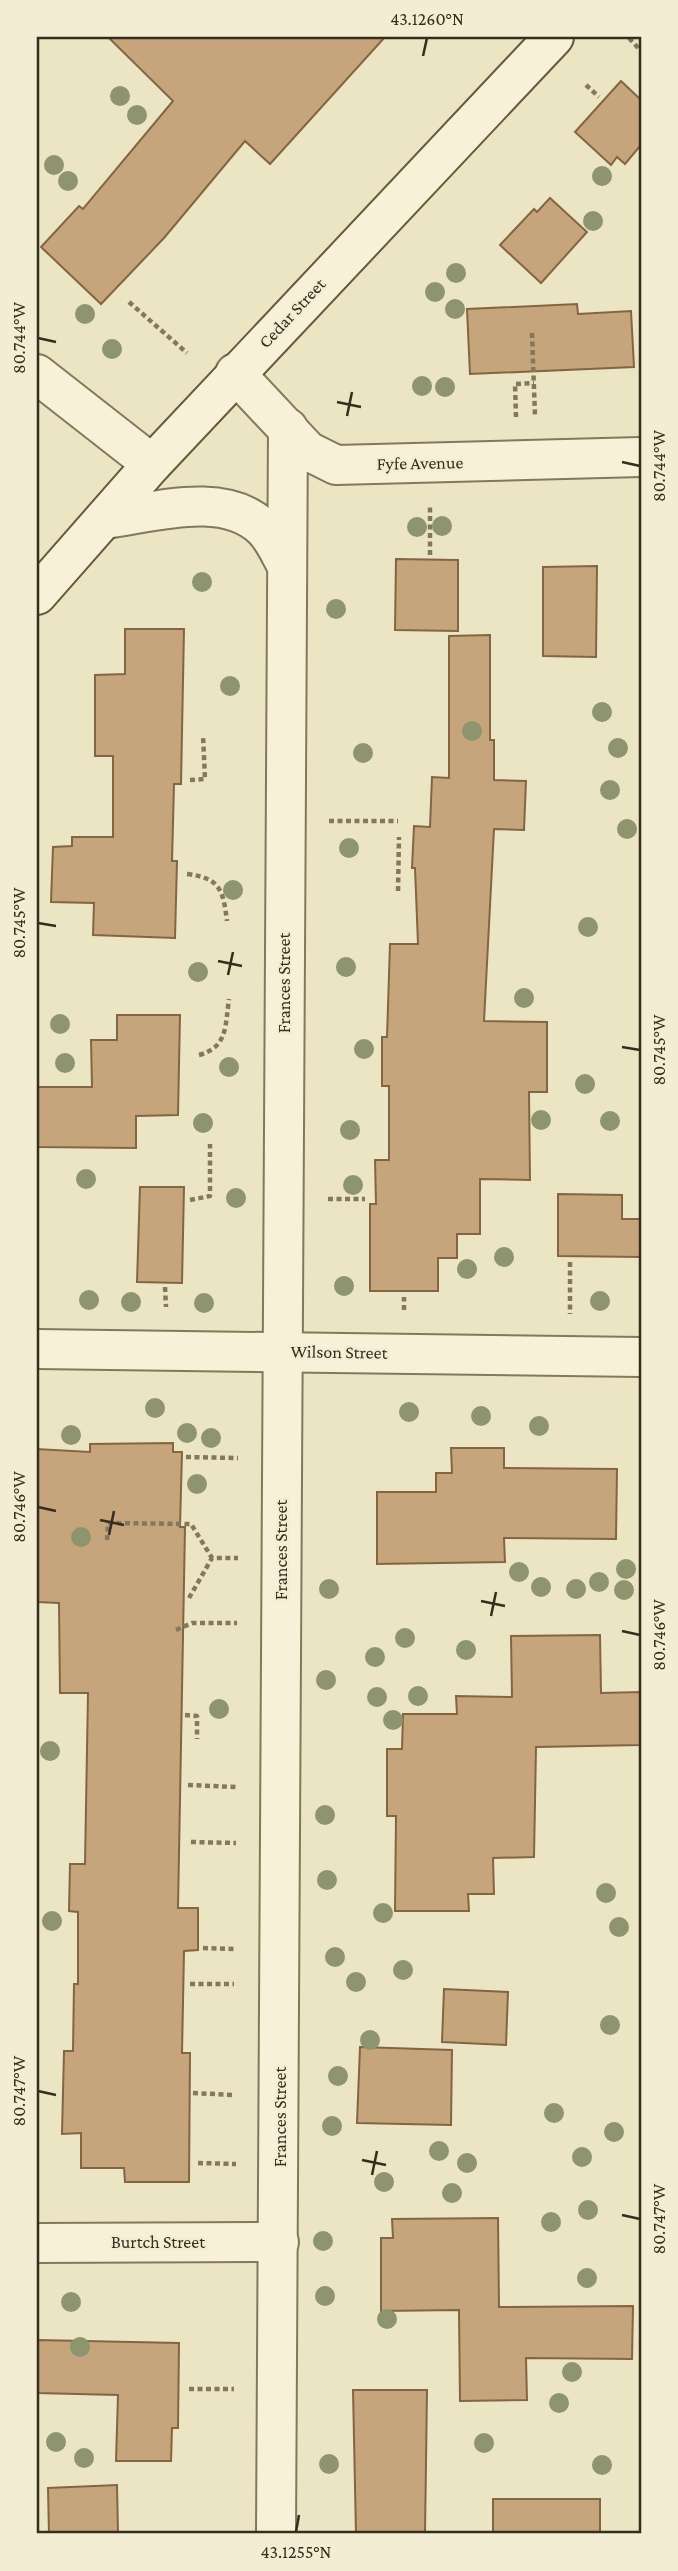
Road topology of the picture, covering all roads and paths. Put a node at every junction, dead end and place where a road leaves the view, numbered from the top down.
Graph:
1 (554, 37) edge
2 (629, 38) edge
3 (641, 51) edge
4 (586, 85) dead end
5 (599, 97) dead end
6 (129, 302) dead end
7 (532, 333) dead end
8 (187, 353) dead end
9 (235, 373) junction
10 (37, 374) edge
11 (534, 383) junction
12 (288, 428) junction
13 (516, 428) dead end
14 (536, 428) dead end
15 (641, 457) edge
16 (152, 464) junction
17 (430, 495) dead end
18 (105, 519) junction
19 (430, 555) dead end
20 (287, 566) junction
21 (37, 595) edge
22 (203, 734) dead end
23 (190, 780) dead end
24 (320, 821) dead end
25 (398, 821) dead end
26 (399, 837) dead end
27 (187, 874) dead end
28 (398, 891) dead end
29 (228, 921) dead end
30 (229, 999) dead end
31 (199, 1055) dead end
32 (210, 1144) dead end
33 (326, 1199) dead end
34 (365, 1199) dead end
35 (190, 1200) dead end
36 (570, 1262) dead end
37 (570, 1318) dead end
38 (37, 1349) edge
39 (281, 1352) junction
40 (641, 1357) edge
41 (186, 1457) dead end
42 (248, 1458) dead end
43 (107, 1540) dead end
44 (212, 1558) junction
45 (248, 1559) dead end
46 (189, 1598) dead end
47 (247, 1623) dead end
48 (176, 1630) dead end
49 (185, 1715) dead end
50 (197, 1739) dead end
51 (188, 1785) dead end
52 (245, 1787) dead end
53 (191, 1842) dead end
54 (245, 1843) dead end
55 (203, 1948) dead end
56 (244, 1949) dead end
57 (190, 1984) dead end
58 (244, 1984) dead end
59 (193, 2093) dead end
60 (243, 2095) dead end
61 (198, 2163) dead end
62 (243, 2164) dead end
63 (279, 2242) junction
64 (37, 2243) edge
65 (189, 2389) dead end
66 (241, 2389) dead end
67 (276, 2534) edge

1 - 9 street, Cedar Street
2 - 3 path
4 - 5 path
6 - 8 path
7 - 11 path
9 - 12 street, Fyfe Avenue
9 - 16 street, Cedar Street
10 - 16 street
11 - 13 path
11 - 14 path
12 - 15 street, Fyfe Avenue
12 - 20 street, Frances Street
16 - 18 street, Cedar Street
17 - 19 path
18 - 20 street
18 - 21 street, Cedar Street
20 - 39 street, Frances Street
22 - 23 path
24 - 25 path
26 - 28 path
27 - 29 path
30 - 31 path
32 - 35 path
33 - 34 path
36 - 37 path
38 - 39 street, Wilson Street
39 - 40 street, Wilson Street
39 - 63 street, Frances Street
41 - 42 path
43 - 44 path
44 - 45 path
44 - 46 path
47 - 48 path
49 - 50 path
51 - 52 path
53 - 54 path
55 - 56 path
57 - 58 path
59 - 60 path
61 - 62 path
63 - 64 street, Burtch Street
63 - 67 street, Frances Street
65 - 66 path

